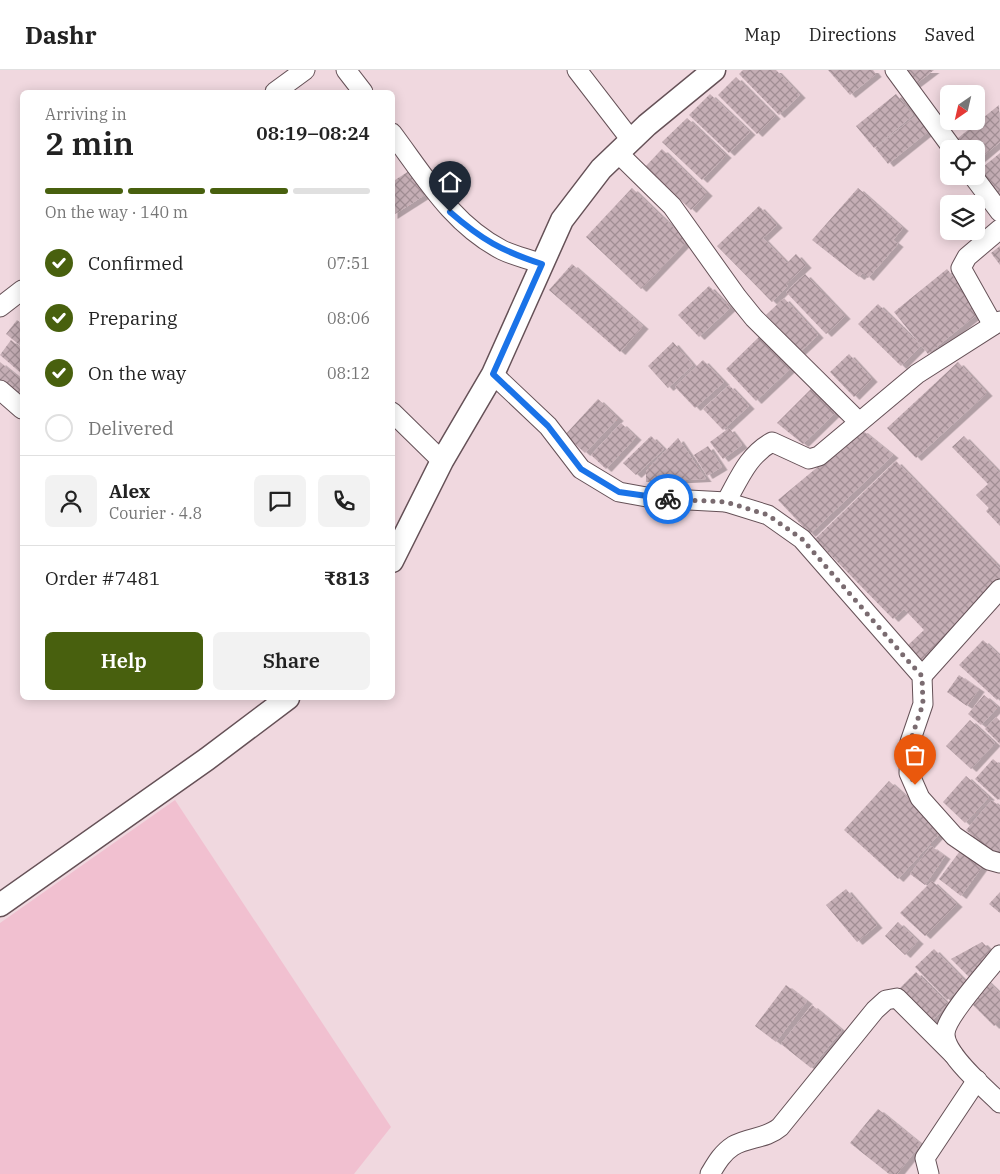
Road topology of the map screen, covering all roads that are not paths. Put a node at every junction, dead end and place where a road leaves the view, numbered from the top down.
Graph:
1 (305, 70) edge
2 (346, 70) edge
3 (577, 70) edge
4 (714, 70) edge
5 (895, 70) edge
6 (278, 90) edge
7 (361, 90) edge
8 (395, 137) edge
9 (946, 140) edge
10 (625, 147) junction
11 (980, 185) edge
12 (1000, 212) edge
13 (1000, 229) edge
14 (542, 264) junction
15 (20, 292) edge
16 (0, 307) edge
17 (997, 323) edge
18 (493, 374) junction
19 (0, 390) edge
20 (20, 407) edge
21 (395, 415) edge
22 (859, 422) junction
23 (442, 461) junction
24 (726, 502) junction
25 (395, 555) edge
26 (1000, 589) edge
27 (922, 676) junction
28 (285, 700) edge
29 (1000, 863) edge
30 (0, 905) edge
31 (1000, 956) edge
32 (953, 1054) junction
33 (977, 1080) junction
34 (1000, 1103) edge
35 (710, 1174) edge
36 (929, 1174) edge

1 - 6 street
2 - 7 street
3 - 10 street
4 - 10 street
5 - 9 street
8 - 14 street
10 - 14 street
10 - 22 street
11 - 12 street
13 - 17 street
14 - 18 street
15 - 16 street
17 - 22 street
18 - 23 street
18 - 24 street
19 - 20 street
21 - 23 street
22 - 24 street
23 - 25 street
24 - 27 street
26 - 27 street
27 - 29 street
28 - 30 street
31 - 32 street
32 - 33 street
32 - 35 street
33 - 34 street
33 - 36 street

